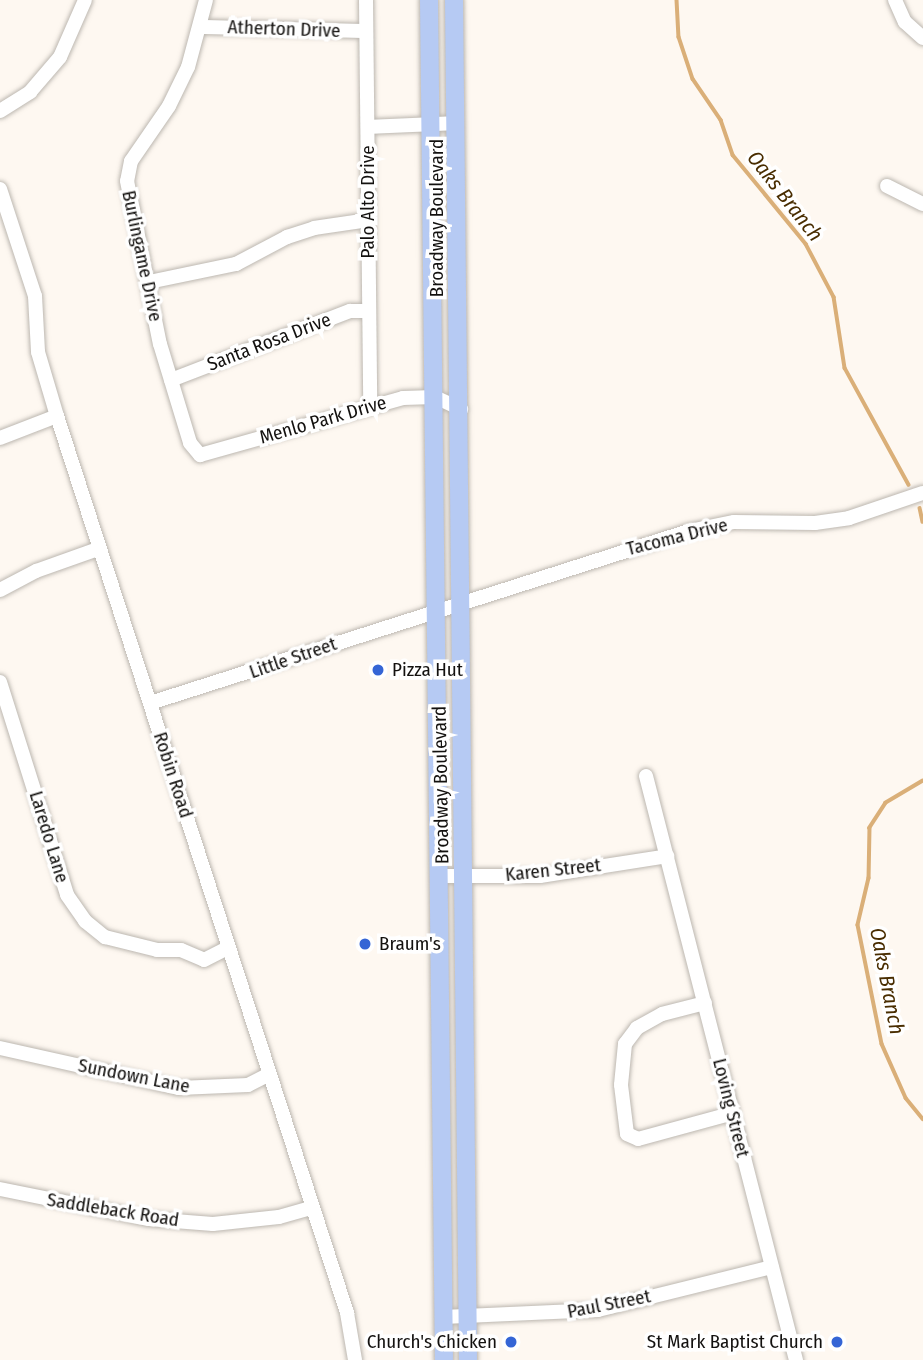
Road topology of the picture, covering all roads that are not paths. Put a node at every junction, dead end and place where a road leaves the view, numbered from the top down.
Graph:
1 (85, 0) edge
2 (206, 0) edge
3 (366, 0) edge
4 (429, 0) edge
5 (454, 0) edge
6 (895, 0) edge
7 (202, 27) junction
8 (366, 31) junction
9 (923, 38) edge
10 (0, 111) edge
11 (457, 122) junction
12 (432, 123) junction
13 (368, 127) junction
14 (887, 186) dead end
15 (0, 189) edge
16 (923, 204) edge
17 (368, 220) junction
18 (149, 282) junction
19 (368, 311) junction
20 (171, 380) junction
21 (435, 397) junction
22 (370, 403) junction
23 (461, 409) junction
24 (57, 416) junction
25 (0, 438) edge
26 (190, 443) joint
27 (923, 493) edge
28 (98, 549) junction
29 (0, 590) edge
30 (461, 601) junction
31 (435, 609) junction
32 (0, 682) edge
33 (150, 703) junction
34 (646, 776) dead end
35 (667, 856) junction
36 (439, 876) junction
37 (463, 876) junction
38 (228, 948) junction
39 (705, 1003) junction
40 (0, 1048) edge
41 (268, 1075) junction
42 (733, 1113) junction
43 (442, 1162) junction
44 (466, 1163) junction
45 (0, 1189) edge
46 (310, 1208) junction
47 (772, 1267) junction
48 (467, 1316) junction
49 (443, 1317) junction
50 (355, 1360) edge
51 (444, 1360) edge
52 (468, 1360) edge
53 (796, 1360) edge

1 - 10 street
2 - 7 street, Burlingame Drive
3 - 8 street, Palo Alto Drive
4 - 12 main road, Broadway Boulevard
5 - 11 main road, Broadway Boulevard
6 - 9 street
7 - 8 street, Atherton Drive
7 - 18 street, Burlingame Drive
8 - 13 street, Palo Alto Drive
11 - 12 street
11 - 23 main road, Broadway Boulevard
12 - 13 street
12 - 21 main road, Broadway Boulevard
13 - 17 street, Palo Alto Drive
14 - 16 street
15 - 24 street, Robin Road
17 - 18 street
17 - 19 street, Palo Alto Drive
18 - 20 street, Burlingame Drive
19 - 20 street, Santa Rosa Drive
19 - 22 street, Palo Alto Drive
20 - 26 street, Burlingame Drive
21 - 22 street, Menlo Park Drive
21 - 23 street
21 - 31 main road, Broadway Boulevard
22 - 26 street, Menlo Park Drive
23 - 30 main road, Broadway Boulevard
24 - 25 street
24 - 28 street, Robin Road
27 - 30 street, Tacoma Drive
28 - 29 street
28 - 33 street, Robin Road
30 - 31 street, Tacoma Drive
30 - 37 main road, Broadway Boulevard
31 - 33 street, Little Street
31 - 36 main road, Broadway Boulevard
32 - 38 street, Laredo Lane
33 - 38 street, Robin Road
34 - 35 street, Loving Street
35 - 37 street, Karen Street
35 - 39 street, Loving Street
36 - 37 street, Karen Street
36 - 43 main road, Broadway Boulevard
37 - 44 main road, Broadway Boulevard
38 - 41 street, Robin Road
39 - 42 street, Loving Street
39 - 42 street
40 - 41 street, Sundown Lane
41 - 46 street, Robin Road
42 - 47 street, Loving Street
43 - 44 main road
43 - 49 main road, Broadway Boulevard
44 - 48 main road, Broadway Boulevard
45 - 46 street, Saddleback Road
46 - 50 street, Robin Road
47 - 48 street, Paul Street
47 - 53 street, Loving Street
48 - 49 street, Paul Street
48 - 52 main road, Broadway Boulevard
49 - 51 main road, Broadway Boulevard

